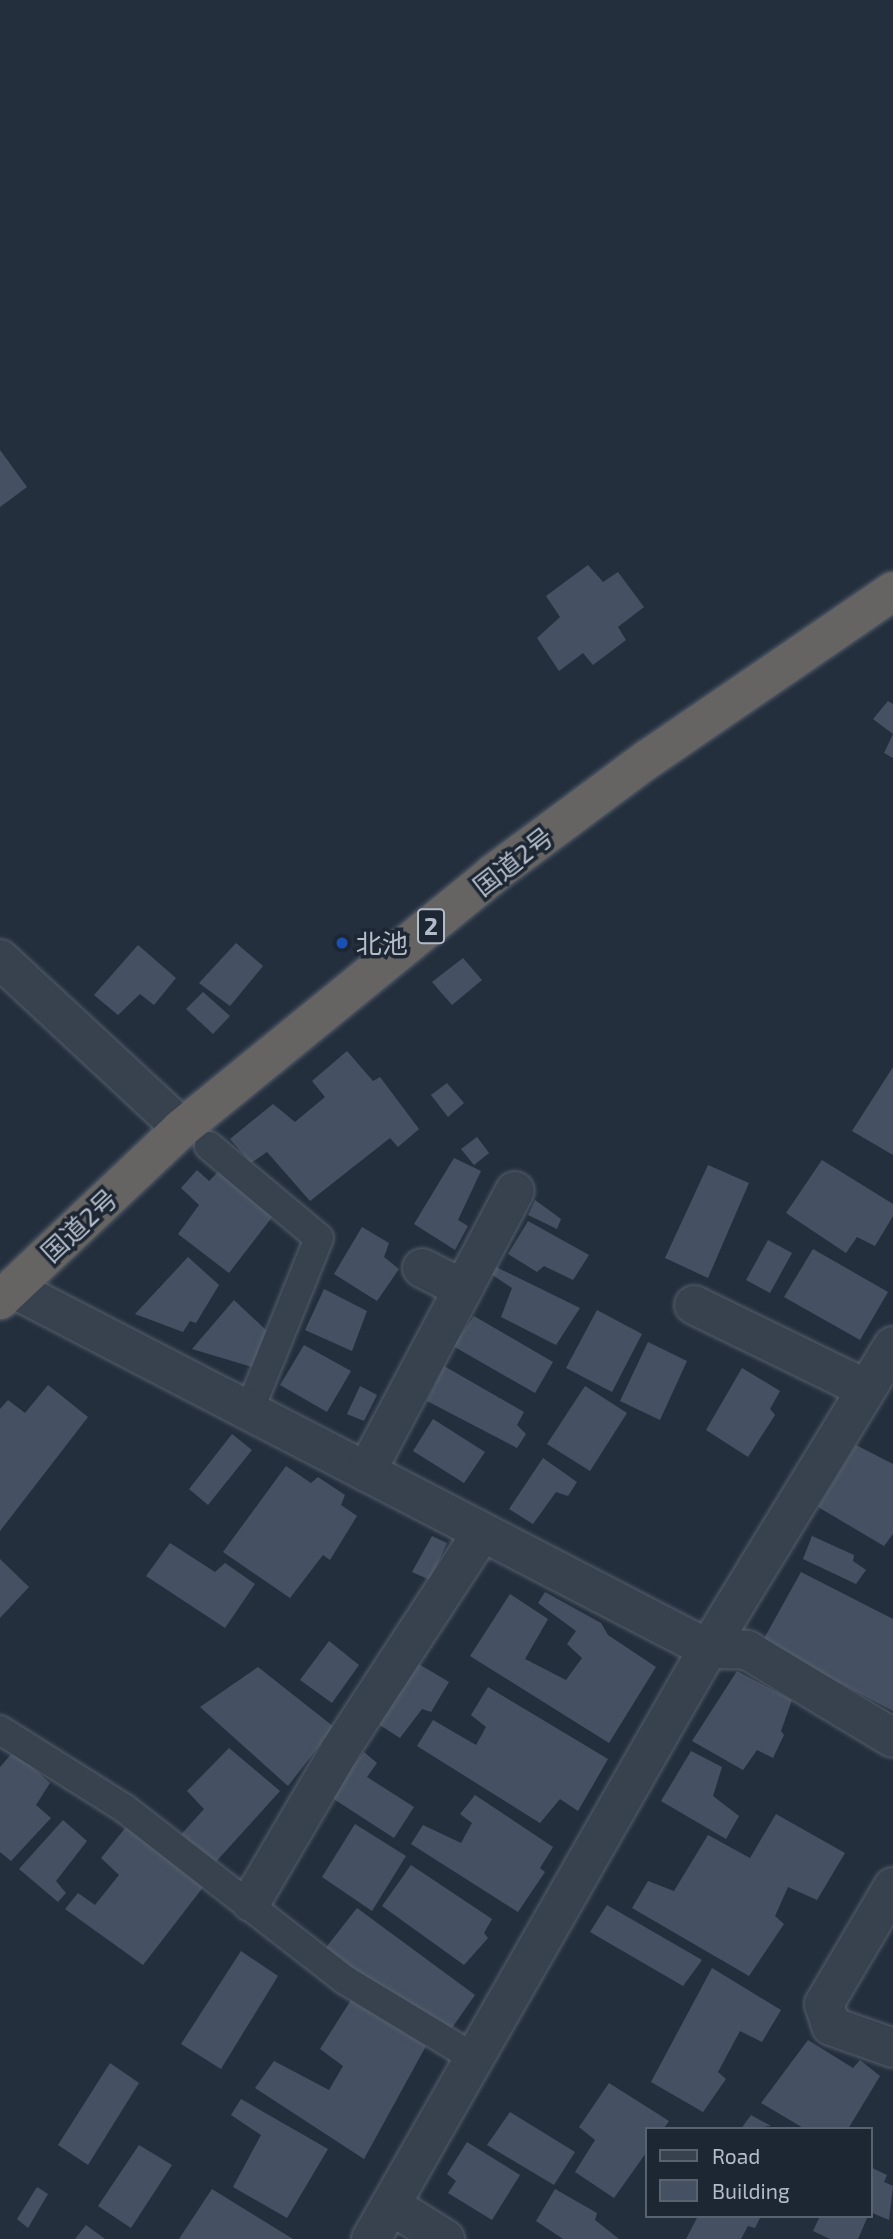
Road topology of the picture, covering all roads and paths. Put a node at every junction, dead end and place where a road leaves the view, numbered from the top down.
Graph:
1 (893, 591) edge
2 (0, 959) edge
3 (195, 1137) junction
4 (515, 1191) dead end
5 (422, 1268) dead end
6 (463, 1289) junction
7 (6, 1294) edge
8 (694, 1305) dead end
9 (893, 1346) edge
10 (866, 1389) junction
11 (249, 1411) junction
12 (366, 1472) junction
13 (482, 1532) junction
14 (708, 1649) junction
15 (0, 1730) edge
16 (893, 1738) edge
17 (893, 1887) edge
18 (251, 1902) junction
19 (893, 2048) edge
20 (476, 2059) junction
21 (391, 2206) junction
22 (371, 2239) edge
23 (445, 2239) edge

1 - 3 highway, 国道2号 / 2
2 - 3 street
3 - 7 highway, 国道2号 / 2
3 - 11 lane
4 - 6 street
5 - 6 street
6 - 12 street
7 - 11 street
8 - 10 street
9 - 10 street
10 - 14 street
11 - 12 street
12 - 13 street
13 - 14 street
13 - 18 street
14 - 16 street
14 - 20 street
15 - 18 lane
17 - 19 street
18 - 20 lane
20 - 21 street
21 - 22 street
21 - 23 street

